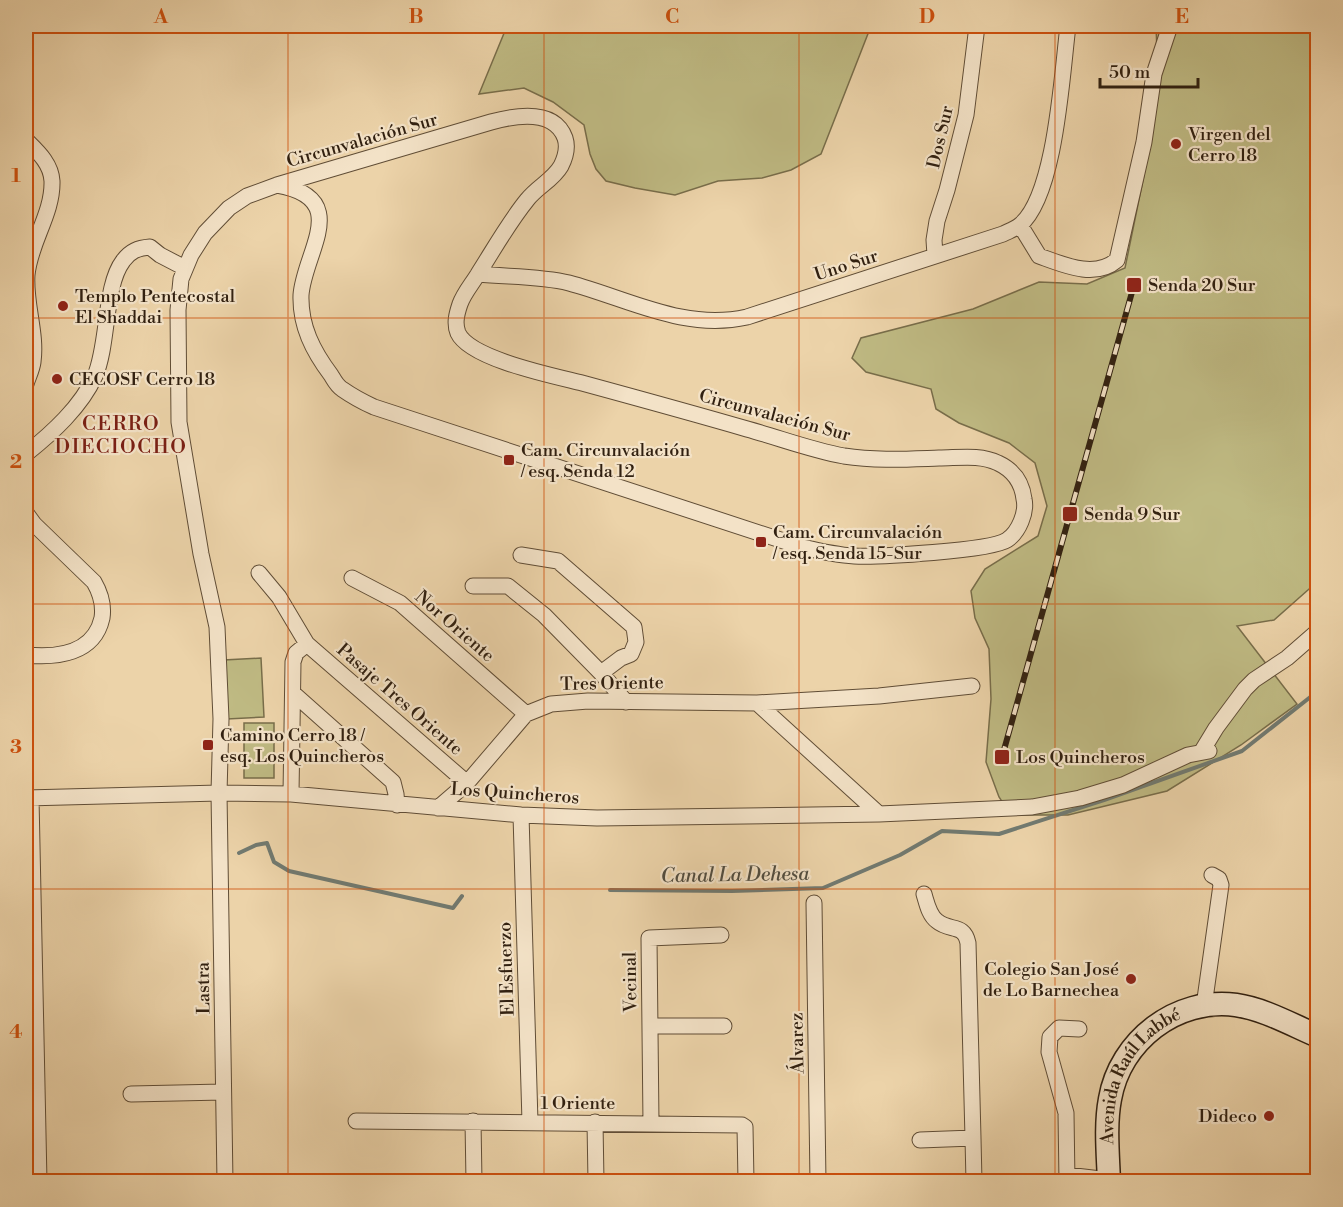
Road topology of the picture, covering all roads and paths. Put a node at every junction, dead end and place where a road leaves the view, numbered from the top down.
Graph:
1 (977, 26) edge
2 (1068, 26) edge
3 (1170, 26) edge
4 (26, 140) edge
5 (277, 185) junction
6 (1020, 225) junction
7 (935, 255) junction
8 (185, 268) junction
9 (478, 274) junction
10 (26, 384) edge
11 (26, 454) edge
12 (26, 513) edge
13 (521, 555) dead end
14 (259, 573) dead end
15 (352, 578) dead end
16 (473, 586) dead end
17 (1317, 631) edge
18 (307, 644) junction
19 (26, 655) edge
20 (601, 673) junction
21 (972, 686) dead end
22 (294, 693) junction
23 (626, 702) junction
24 (757, 702) junction
25 (526, 714) junction
26 (467, 783) junction
27 (219, 793) junction
28 (291, 794) junction
29 (28, 798) edge
30 (397, 805) junction
31 (438, 808) junction
32 (879, 814) junction
33 (521, 815) junction
34 (1212, 875) dead end
35 (29, 891) edge
36 (924, 894) dead end
37 (814, 903) dead end
38 (721, 935) dead end
39 (30, 954) edge
40 (1204, 1005) junction
41 (650, 1026) junction
42 (724, 1026) dead end
43 (1079, 1029) dead end
44 (1317, 1035) edge
45 (224, 1092) junction
46 (131, 1094) dead end
47 (356, 1121) dead end
48 (473, 1122) junction
49 (530, 1122) junction
50 (595, 1122) junction
51 (651, 1123) junction
52 (973, 1138) junction
53 (920, 1140) dead end
54 (1067, 1178) edge
55 (1109, 1181) edge
56 (39, 1182) edge
57 (225, 1182) edge
58 (474, 1182) edge
59 (596, 1182) edge
60 (746, 1182) edge
61 (818, 1182) edge
62 (974, 1182) edge

1 - 7 street, Dos Sur
2 - 6 street
3 - 6 street
4 - 10 street
5 - 8 street, Lastra
5 - 9 street, Circunvalación Sur
5 - 9 street, Circunvalación Sur
6 - 7 street, Uno Sur
7 - 9 street, Uno Sur
8 - 11 street
8 - 27 street, Lastra
12 - 19 street
13 - 20 street
14 - 18 street, Pasaje Tres Oriente
15 - 25 street, Nor Oriente
16 - 20 street
17 - 32 street, Los Quincheros
18 - 22 street
18 - 26 street, Pasaje Tres Oriente
20 - 23 street
21 - 24 street, Tres Oriente
22 - 28 street
22 - 30 street
23 - 24 street, Tres Oriente
23 - 25 street, Tres Oriente
24 - 32 street
25 - 26 street, Tres Oriente
26 - 31 street, Tres Oriente
27 - 28 street, Los Quincheros
27 - 29 street, Los Quincheros
27 - 45 street, Lastra
28 - 30 street, Los Quincheros
29 - 35 street
30 - 31 street, Los Quincheros
31 - 33 street, Los Quincheros
32 - 33 street, Los Quincheros
33 - 49 street, El Esfuerzo
34 - 40 street
35 - 39 street
36 - 52 street
37 - 61 street, Álvarez
38 - 41 street, Vecinal
39 - 56 street
40 - 44 street, Avenida Raúl Labbé
40 - 55 street, Avenida Raúl Labbé
41 - 42 street, Vecinal
41 - 51 street, Vecinal
43 - 54 street
45 - 46 street
45 - 57 street, Lastra
47 - 48 street, 1 Oriente
48 - 49 street, 1 Oriente
48 - 58 street
49 - 50 street, 1 Oriente
50 - 51 street, 1 Oriente
50 - 59 street
51 - 60 street, 1 Oriente
52 - 53 street
52 - 62 street
54 - 55 street

